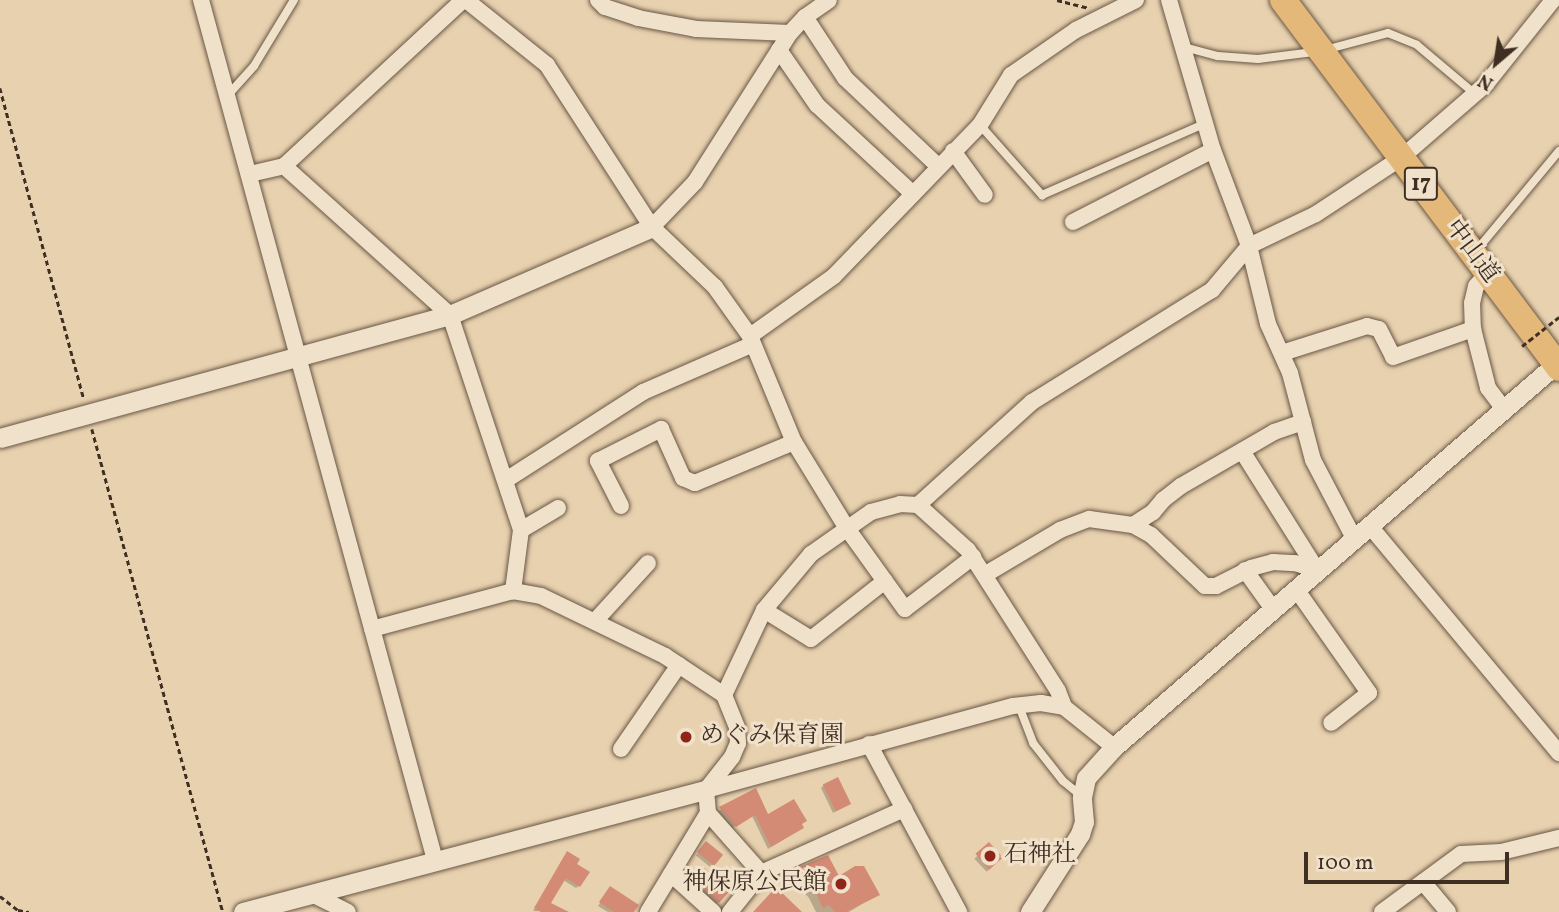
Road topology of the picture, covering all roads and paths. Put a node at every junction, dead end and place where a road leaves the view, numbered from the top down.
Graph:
1 (201, 0) edge
2 (294, 0) edge
3 (465, 0) edge
4 (598, 0) edge
5 (829, 0) edge
6 (1057, 0) edge
7 (1136, 0) edge
8 (1169, 0) edge
9 (1283, 0) edge
10 (1553, 0) edge
11 (1113, 13) junction
12 (805, 17) junction
13 (790, 33) junction
14 (1184, 47) junction
15 (779, 50) junction
16 (1321, 51) junction
17 (0, 88) edge
18 (1475, 94) junction
19 (228, 95) junction
20 (1205, 124) junction
21 (980, 125) junction
22 (1213, 150) junction
23 (953, 151) junction
24 (1559, 151) edge
25 (1401, 158) junction
26 (284, 166) junction
27 (938, 166) junction
28 (250, 174) junction
29 (912, 193) junction
30 (985, 195) dead end
31 (1073, 222) dead end
32 (652, 227) junction
33 (1249, 246) junction
34 (1480, 263) junction
35 (450, 314) junction
36 (1559, 317) edge
37 (1473, 329) junction
38 (750, 341) junction
39 (1522, 346) dead end
40 (1282, 353) junction
41 (299, 354) junction
42 (1558, 366) edge
43 (1504, 409) junction
44 (88, 413) junction
45 (1303, 422) junction
46 (0, 438) edge
47 (794, 442) junction
48 (1242, 451) junction
49 (506, 480) junction
50 (918, 505) junction
51 (621, 506) dead end
52 (558, 508) dead end
53 (1133, 525) junction
54 (846, 527) junction
55 (521, 530) junction
56 (1362, 531) junction
57 (973, 557) junction
58 (648, 562) dead end
59 (1245, 570) junction
60 (1317, 570) junction
61 (986, 574) junction
62 (885, 581) junction
63 (1296, 589) junction
64 (513, 591) junction
65 (1273, 609) junction
66 (764, 610) junction
67 (596, 620) junction
68 (372, 629) junction
69 (680, 666) junction
70 (724, 695) junction
71 (1019, 706) junction
72 (1064, 707) junction
73 (1331, 723) dead end
74 (869, 744) junction
75 (1114, 747) junction
76 (621, 749) dead end
77 (1559, 753) edge
78 (706, 790) junction
79 (1082, 797) junction
80 (904, 809) junction
81 (708, 813) junction
82 (1555, 840) edge
83 (1559, 856) edge
84 (435, 860) junction
85 (761, 873) junction
86 (671, 874) junction
87 (1423, 882) junction
88 (312, 894) junction
89 (0, 896) edge
90 (738, 909) edge
91 (29, 912) edge
92 (223, 912) edge
93 (243, 912) edge
94 (348, 912) edge
95 (648, 912) edge
96 (713, 912) edge
97 (959, 912) edge
98 (1030, 912) edge
99 (1383, 912) edge
100 (1448, 912) edge

1 - 19 street
2 - 19 lane
3 - 26 street
3 - 32 street
4 - 13 street
5 - 12 street
6 - 11 path
7 - 11 street
8 - 14 street
9 - 16 highway, 中山道 / 17
10 - 18 street
11 - 21 street
12 - 13 street
12 - 27 street
13 - 15 street
14 - 16 lane
14 - 20 street
15 - 29 street
15 - 32 street
16 - 18 lane
16 - 25 highway, 中山道 / 17
17 - 44 path
18 - 25 street
19 - 28 street
20 - 21 lane
20 - 22 street
21 - 23 street
22 - 31 street
22 - 33 street
23 - 27 street
23 - 30 street
24 - 34 lane
25 - 33 street
25 - 34 highway, 中山道 / 17
26 - 28 street
26 - 35 street
27 - 29 street
28 - 41 street
29 - 38 street
32 - 35 street
32 - 38 street
33 - 40 street
33 - 50 street
34 - 37 street
34 - 42 highway, 中山道 / 17
35 - 41 street
35 - 49 street
36 - 39 path, bridge
37 - 40 street
37 - 43 street
38 - 47 street
38 - 49 street
40 - 45 street
41 - 44 street
41 - 68 street
42 - 43 street
43 - 56 street
44 - 46 street
44 - 92 path
45 - 48 street
45 - 56 street
47 - 51 street
47 - 54 street
48 - 53 street
48 - 60 street
49 - 55 street
50 - 54 street
50 - 57 street
52 - 55 street
53 - 59 street
53 - 61 street
54 - 62 street
54 - 66 street
55 - 64 street
56 - 60 street
56 - 77 street
57 - 61 street
57 - 62 street
58 - 67 street
59 - 60 street
59 - 65 street
60 - 63 street
61 - 72 street
62 - 66 street
63 - 65 street
63 - 73 street
64 - 67 street
64 - 68 street
65 - 75 street
66 - 70 street
67 - 69 street
68 - 84 street
69 - 70 street
69 - 76 street
70 - 78 street
71 - 72 street
71 - 74 street
71 - 79 lane
72 - 75 street
74 - 78 street
74 - 80 street
75 - 79 street
78 - 81 street
78 - 84 street
79 - 98 street
80 - 85 street
80 - 97 street
81 - 85 street
81 - 86 street
82 - 83 street
82 - 87 street
84 - 88 street
85 - 90 street
86 - 95 street
86 - 96 street
87 - 99 street
87 - 100 street
88 - 93 street
88 - 94 street
89 - 91 path

